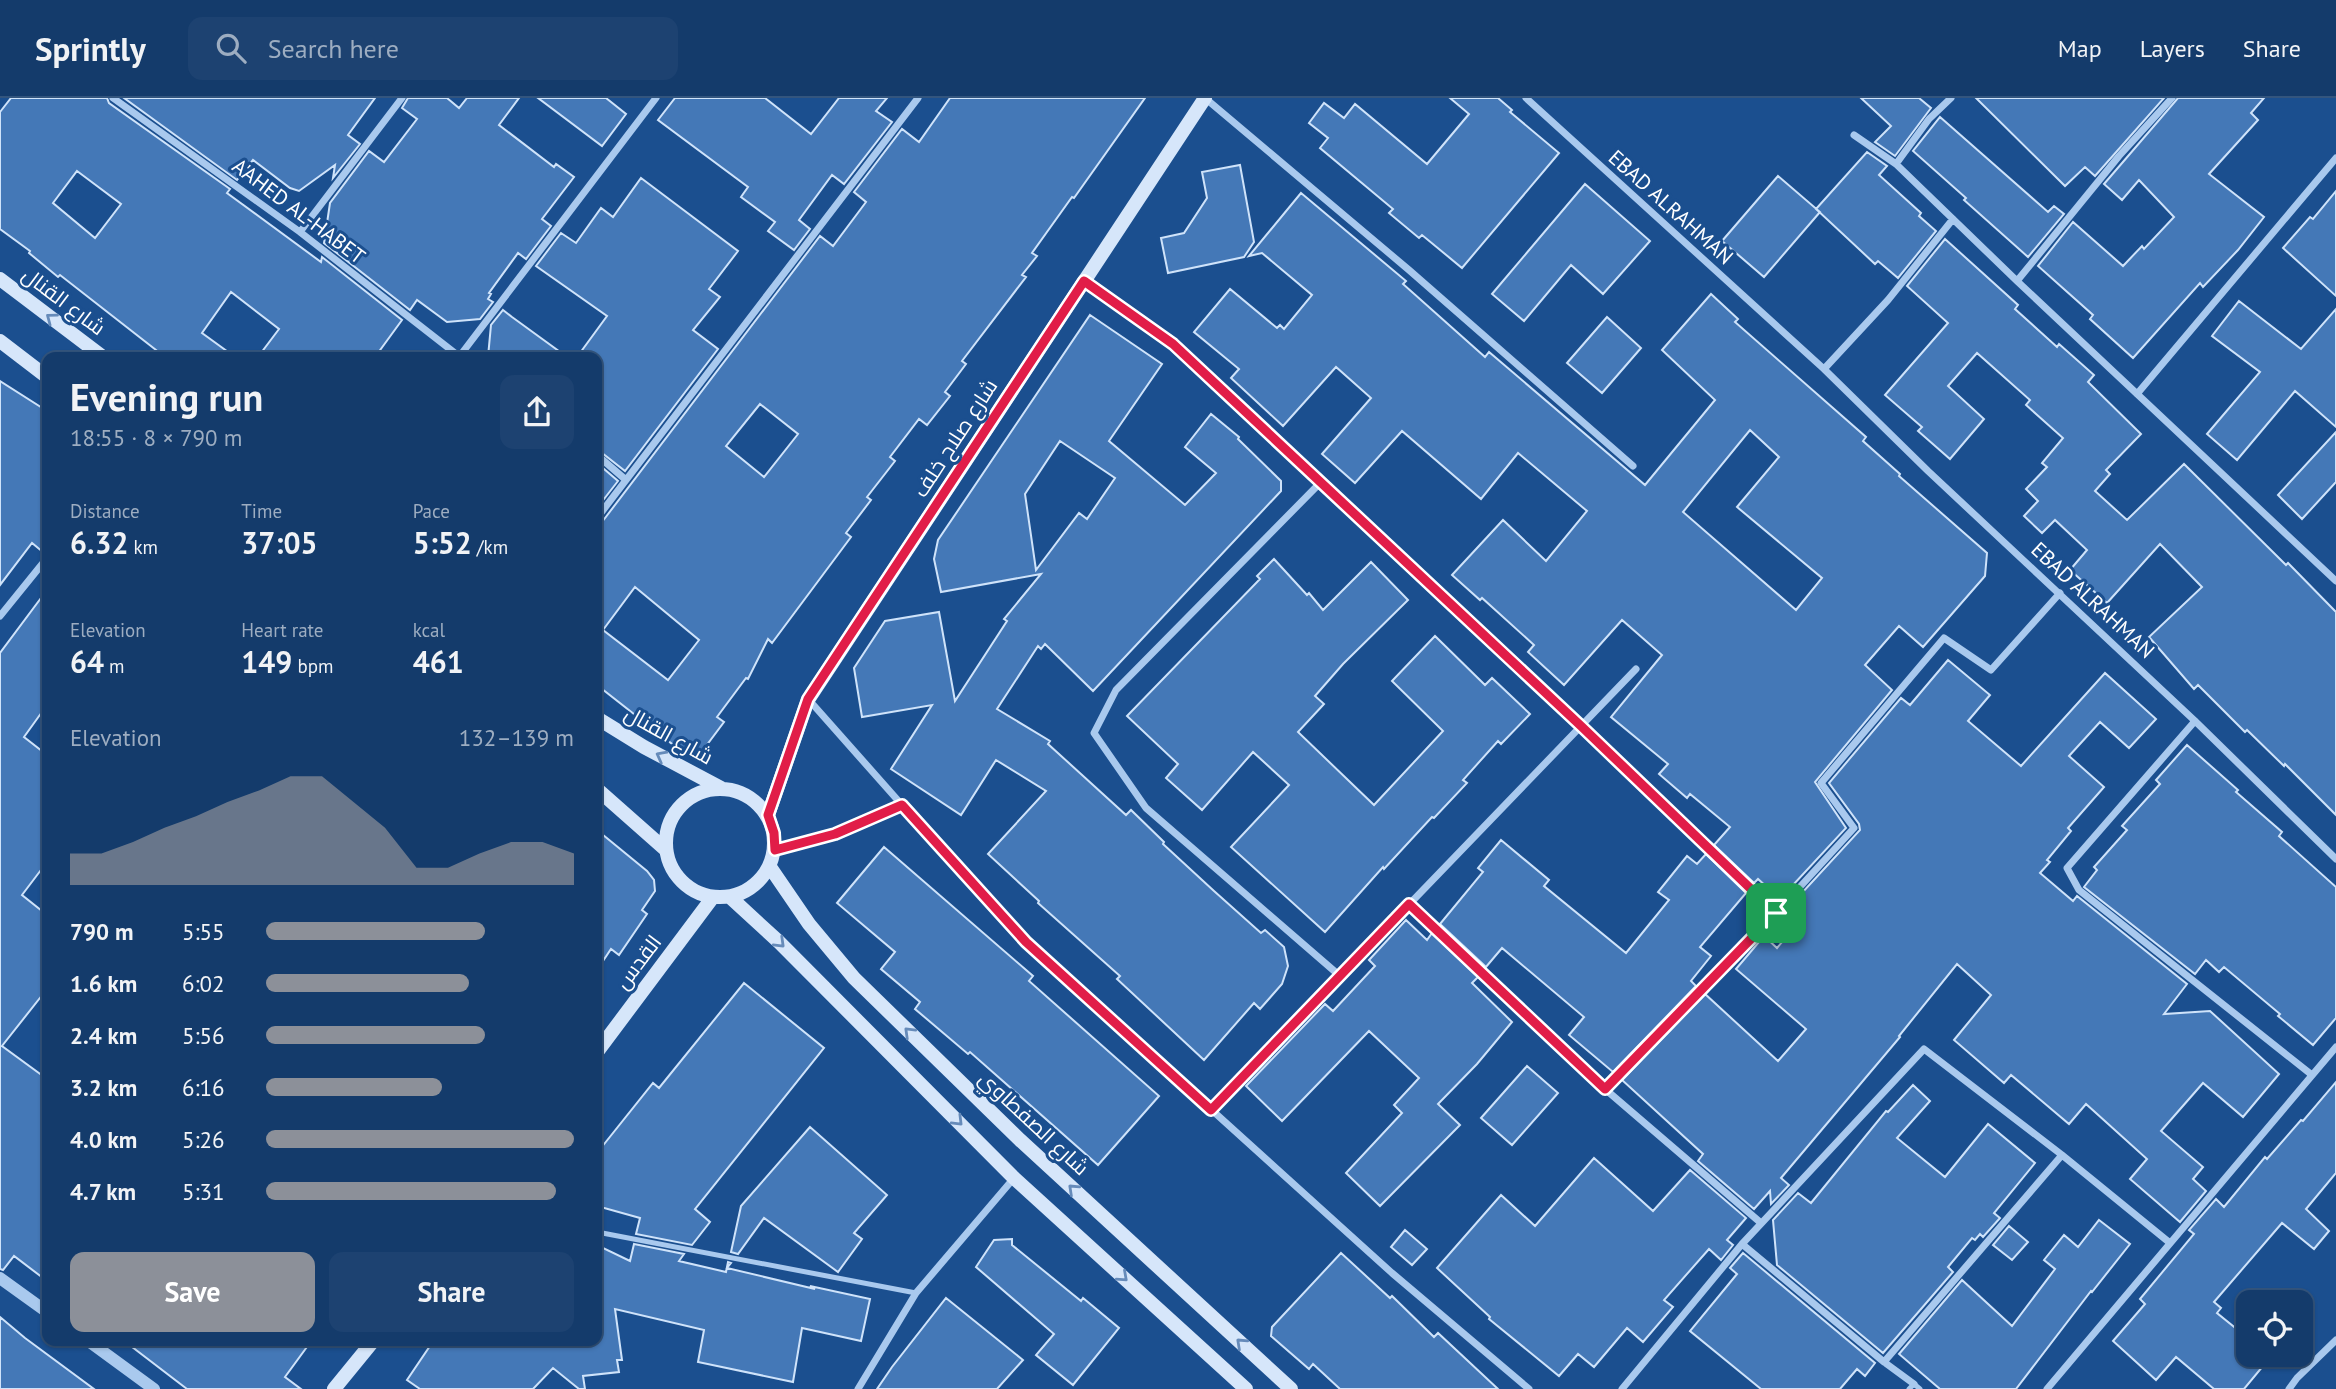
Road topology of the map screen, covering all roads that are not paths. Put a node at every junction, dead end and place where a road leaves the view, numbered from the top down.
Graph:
1 (113, 98) edge
2 (402, 98) edge
3 (656, 98) edge
4 (918, 98) edge
5 (1205, 98) edge
6 (1526, 98) edge
7 (1951, 98) edge
8 (2172, 98) edge
9 (1854, 135) dead end
10 (2336, 158) edge
11 (1896, 164) junction
12 (1953, 219) junction
13 (300, 232) junction
14 (0, 279) edge
15 (1084, 281) junction
16 (2017, 281) junction
17 (0, 341) edge
18 (96, 352) edge
19 (454, 352) edge
20 (464, 352) edge
21 (1824, 369) junction
22 (42, 373) edge
23 (2137, 394) junction
24 (602, 459) edge
25 (1633, 466) dead end
26 (626, 480) junction
27 (1321, 482) junction
28 (602, 511) edge
29 (42, 564) edge
30 (2336, 581) edge
31 (2060, 593) junction
32 (0, 616) edge
33 (1636, 669) dead end
34 (808, 699) junction
35 (602, 721) edge
36 (2195, 721) junction
37 (1581, 726) junction
38 (721, 788) junction
39 (602, 793) edge
40 (902, 805) junction
41 (768, 815) junction
42 (666, 850) junction
43 (775, 850) junction
44 (2336, 859) edge
45 (770, 867) junction
46 (713, 897) junction
47 (730, 897) junction
48 (1409, 904) junction
49 (1776, 913) junction
50 (1340, 976) junction
51 (602, 1045) edge
52 (2336, 1048) edge
53 (2312, 1076) junction
54 (1605, 1089) junction
55 (1211, 1110) junction
56 (2062, 1155) junction
57 (1014, 1178) junction
58 (1761, 1223) junction
59 (602, 1233) edge
60 (2170, 1243) junction
61 (1742, 1244) junction
62 (0, 1278) edge
63 (916, 1293) junction
64 (42, 1308) edge
65 (2336, 1340) edge
66 (95, 1346) edge
67 (369, 1346) edge
68 (1884, 1362) junction
69 (1914, 1387) edge
70 (154, 1389) edge
71 (334, 1389) edge
72 (858, 1389) edge
73 (1246, 1389) edge
74 (1291, 1389) edge
75 (1529, 1389) edge
76 (1622, 1389) edge
77 (2047, 1389) edge
78 (2289, 1389) edge

1 - 13 street, A'AHED AL-HABET
2 - 13 street
3 - 20 street
4 - 26 street
5 - 15 main road, شارع صلاح خلف
5 - 25 street
6 - 21 street, EBAD ALRAHMAN
7 - 11 street
8 - 16 street
9 - 11 street
10 - 23 street
11 - 12 street
12 - 16 street
12 - 21 street
13 - 19 street, A'AHED AL-HABET
18 -> 14 main road, شارع القنال
15 - 27 street
15 - 34 main road, شارع صلاح خلف
16 - 23 street
17 - 22 main road
21 - 31 street, EBAD ALRAHMAN
23 - 30 street
24 - 26 street
26 - 28 street
27 - 37 street
27 - 50 street
29 - 32 street
31 - 36 street, EBAD ALRAHMAN
31 - 49 street
33 - 37 street
34 - 40 street
34 - 41 main road, شارع صلاح خلف
38 -> 35 main road, شارع القنال
36 - 44 street, EBAD ALRAHMAN
36 - 53 street
37 - 48 street
37 - 49 street
38 - 41 main road
38 - 42 main road
39 - 42 main road
40 - 43 street
40 - 55 street
41 - 43 main road
42 - 46 main road
43 - 45 main road
45 - 47 main road
74 -> 45 main road, شارع الصفطاوي
46 - 47 main road
46 - 51 main road, القدس
47 -> 57 main road
48 - 50 street
48 - 54 street
49 - 54 street
50 - 55 street
52 - 53 street
53 - 60 street
54 - 58 street
55 - 75 street
56 - 58 street
56 - 60 street
56 - 68 street
57 - 63 street
57 -> 73 main road
58 - 61 street
59 - 63 lane
60 - 77 street
61 - 68 street
61 - 76 street
62 - 64 street
63 - 72 street
65 - 78 street
66 - 70 street
67 - 71 main road
68 - 69 street

